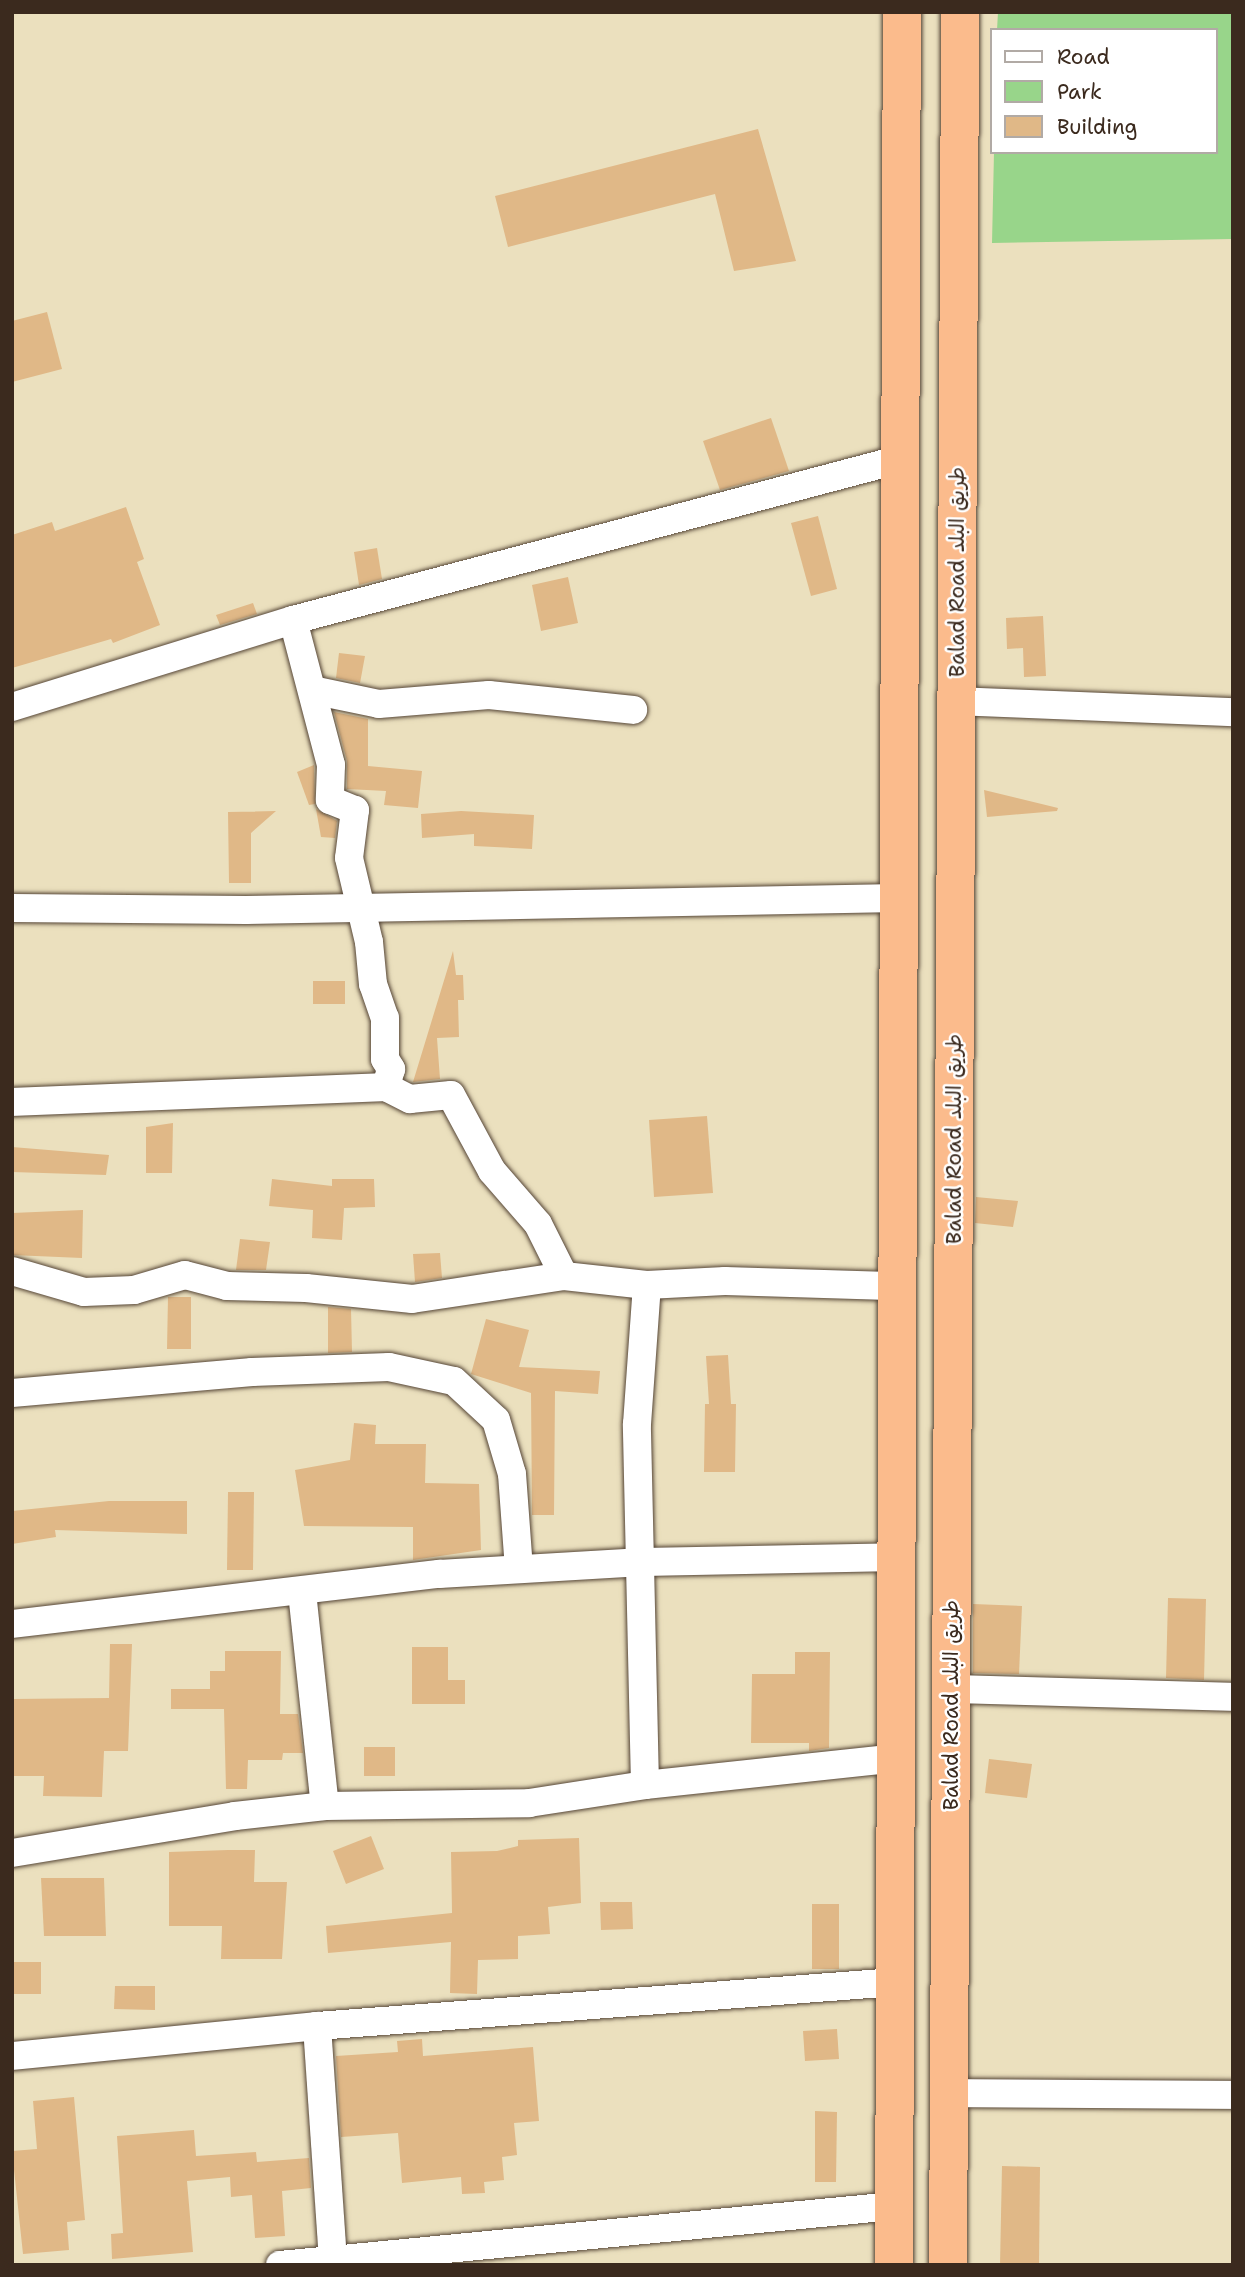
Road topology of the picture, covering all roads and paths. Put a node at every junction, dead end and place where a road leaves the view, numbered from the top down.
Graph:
1 (902, 12) edge
2 (960, 12) edge
3 (901, 459) junction
4 (293, 620) junction
5 (312, 690) junction
6 (956, 701) junction
7 (12, 707) edge
8 (633, 710) dead end
9 (1233, 712) edge
10 (899, 898) junction
11 (358, 906) junction
12 (12, 908) edge
13 (386, 1087) junction
14 (12, 1102) edge
15 (12, 1271) edge
16 (564, 1276) junction
17 (647, 1285) junction
18 (898, 1286) junction
19 (12, 1393) edge
20 (897, 1557) junction
21 (643, 1563) junction
22 (519, 1569) junction
23 (302, 1592) junction
24 (12, 1624) edge
25 (951, 1689) junction
26 (1233, 1697) edge
27 (896, 1758) junction
28 (645, 1785) junction
29 (325, 1806) junction
30 (12, 1853) edge
31 (895, 1982) junction
32 (317, 2026) junction
33 (12, 2056) edge
34 (949, 2093) junction
35 (1233, 2095) edge
36 (894, 2206) junction
37 (333, 2261) junction
38 (280, 2265) edge
39 (894, 2265) edge
40 (948, 2265) edge

1 - 3 highway
2 - 6 highway, Balad Road طريق البلد
3 - 4 street
3 - 10 highway
4 - 5 street
4 - 7 street
5 - 8 street
5 - 11 street
6 - 9 street
6 - 25 highway, Balad Road طريق البلد
10 - 11 street
10 - 18 highway
11 - 12 street
11 - 13 street
13 - 14 street
13 - 16 street
15 - 16 street
16 - 17 street
17 - 18 street
17 - 21 street
18 - 20 highway
19 - 22 street
20 - 21 street
20 - 27 highway
21 - 22 street
21 - 28 street
22 - 23 street
23 - 24 street
23 - 29 street
25 - 26 street
25 - 34 highway, Balad Road طريق البلد
27 - 28 street
27 - 31 highway
28 - 29 street
29 - 30 street
31 - 32 street
31 - 36 highway
32 - 33 street
32 - 37 street
34 - 35 street
34 - 40 highway, Balad Road طريق البلد
36 - 37 street
36 - 39 highway
37 - 38 street

